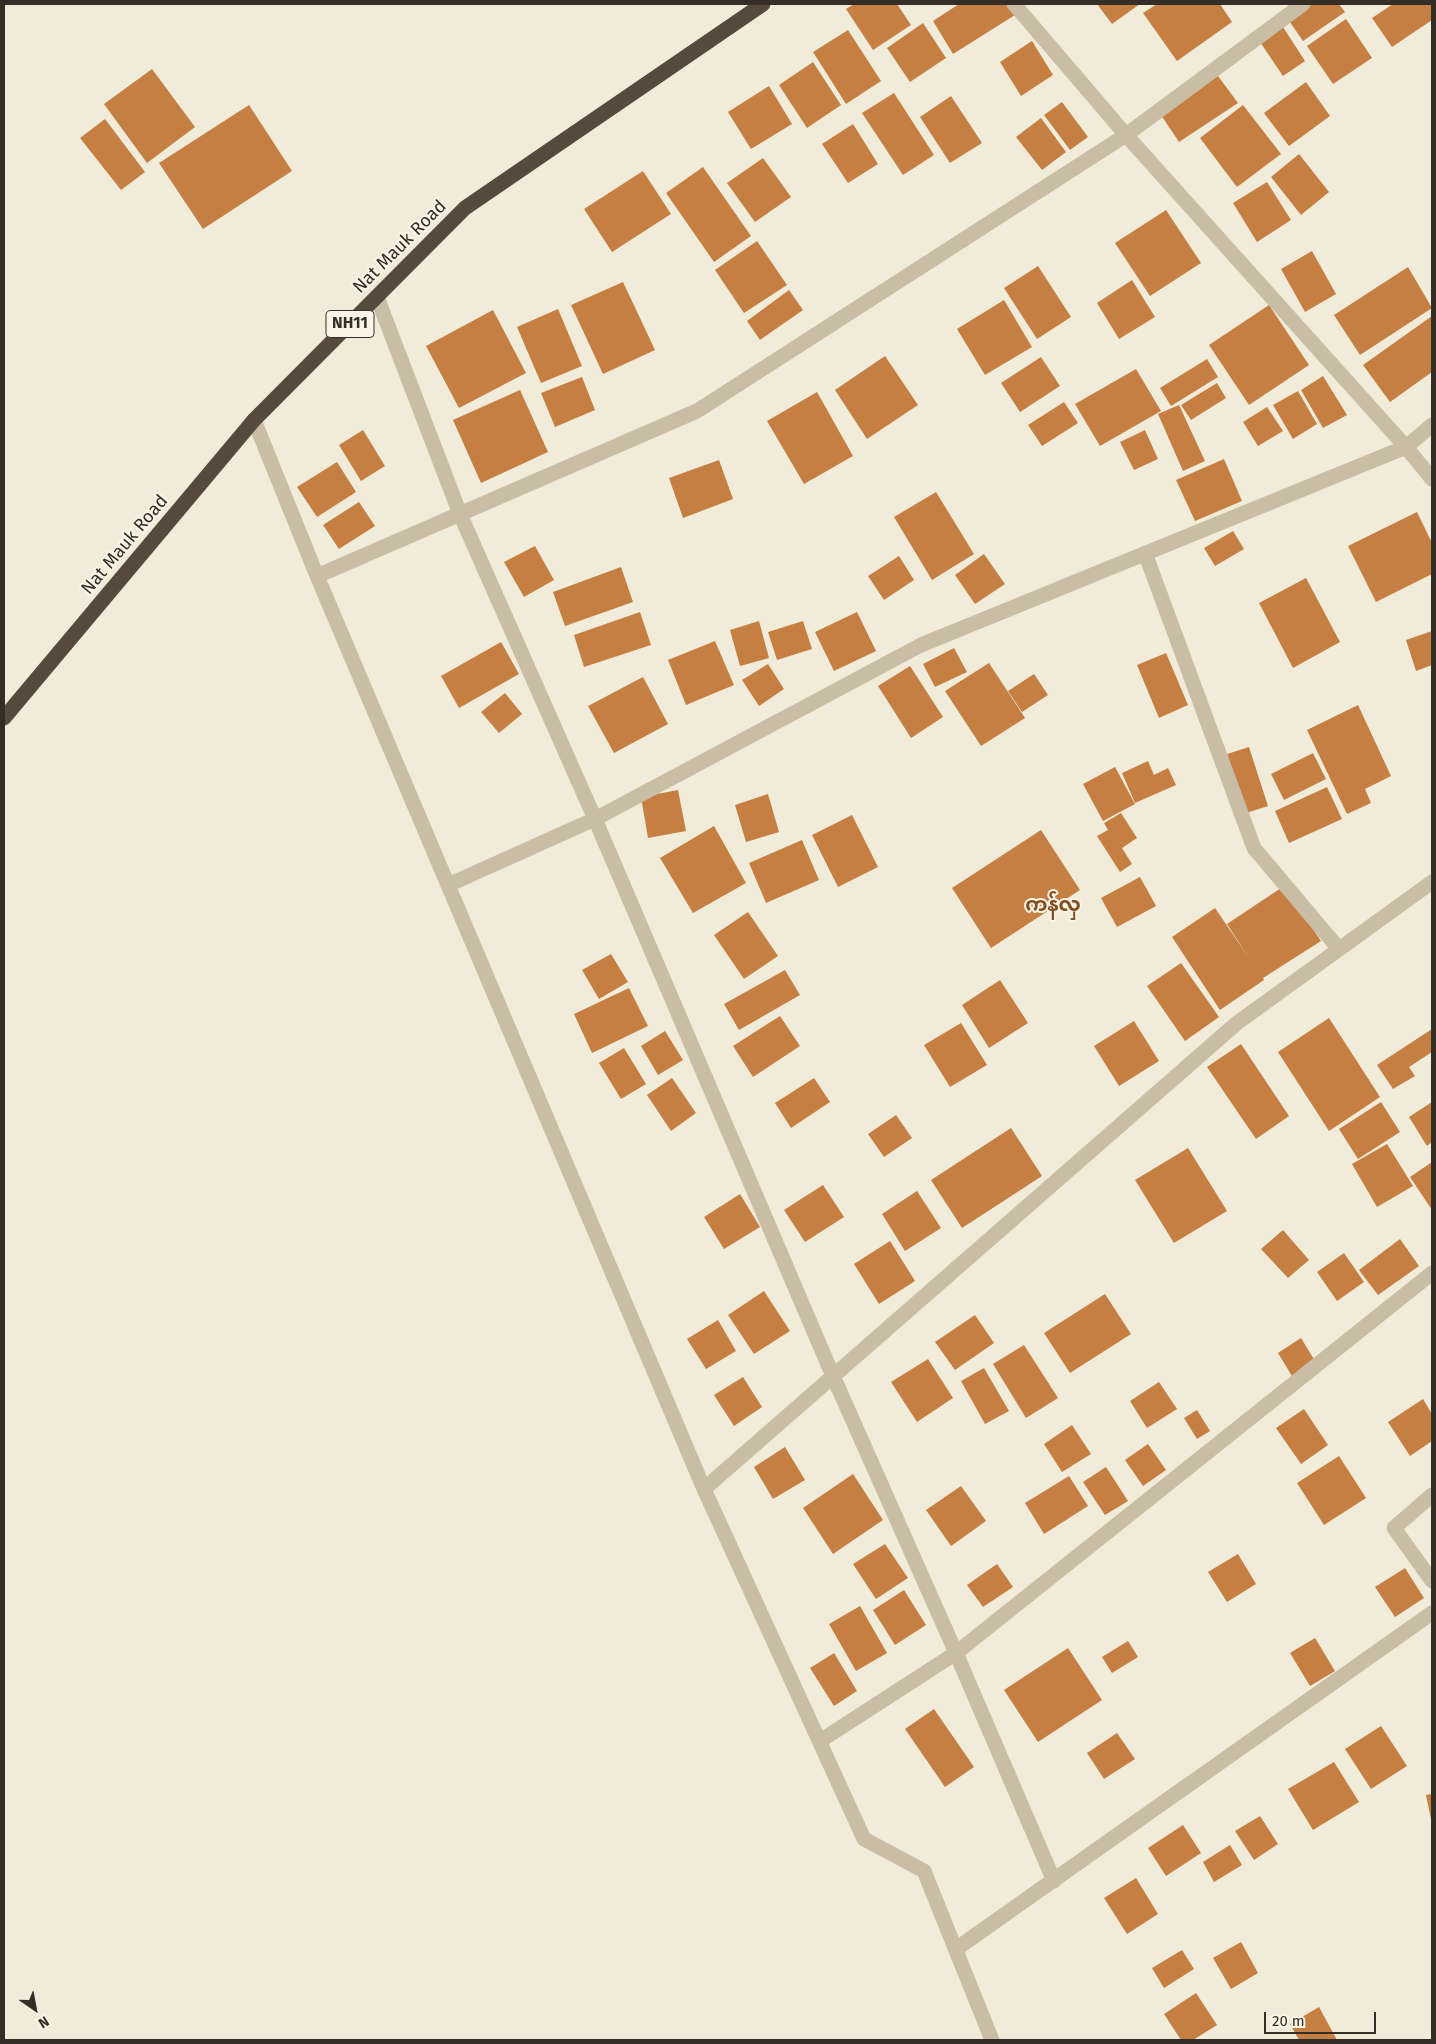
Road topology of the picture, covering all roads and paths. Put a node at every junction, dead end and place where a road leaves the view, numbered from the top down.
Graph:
1 (763, 4) edge
2 (1014, 4) edge
3 (1303, 4) edge
4 (1126, 135) junction
5 (377, 297) junction
6 (254, 420) junction
7 (1432, 425) edge
8 (1406, 446) junction
9 (1432, 478) edge
10 (460, 514) junction
11 (1145, 553) junction
12 (317, 576) junction
13 (4, 718) edge
14 (595, 819) junction
15 (1432, 882) edge
16 (448, 885) junction
17 (1339, 949) junction
18 (1432, 1273) edge
19 (833, 1376) junction
20 (704, 1489) junction
21 (1432, 1495) edge
22 (1432, 1581) edge
23 (1432, 1612) edge
24 (956, 1653) junction
25 (820, 1741) junction
26 (1054, 1881) junction
27 (956, 1949) junction
28 (992, 2040) edge

1 - 5 highway, Nat Mauk Road / NH11
2 - 4 street
3 - 4 street
4 - 8 street
4 - 10 street
5 - 6 highway, Nat Mauk Road / NH11
5 - 10 street
6 - 12 street
6 - 13 highway, Nat Mauk Road / NH11
7 - 8 street
8 - 9 street
8 - 11 street
10 - 12 street
10 - 14 street
11 - 14 street
11 - 17 street
12 - 16 street
14 - 16 street
14 - 19 street
15 - 17 street
16 - 20 street
17 - 19 street
18 - 24 street
19 - 20 street
19 - 24 street
20 - 25 street
21 - 22 street
23 - 26 street
24 - 25 street
24 - 26 street
25 - 27 street
26 - 27 street
27 - 28 street

